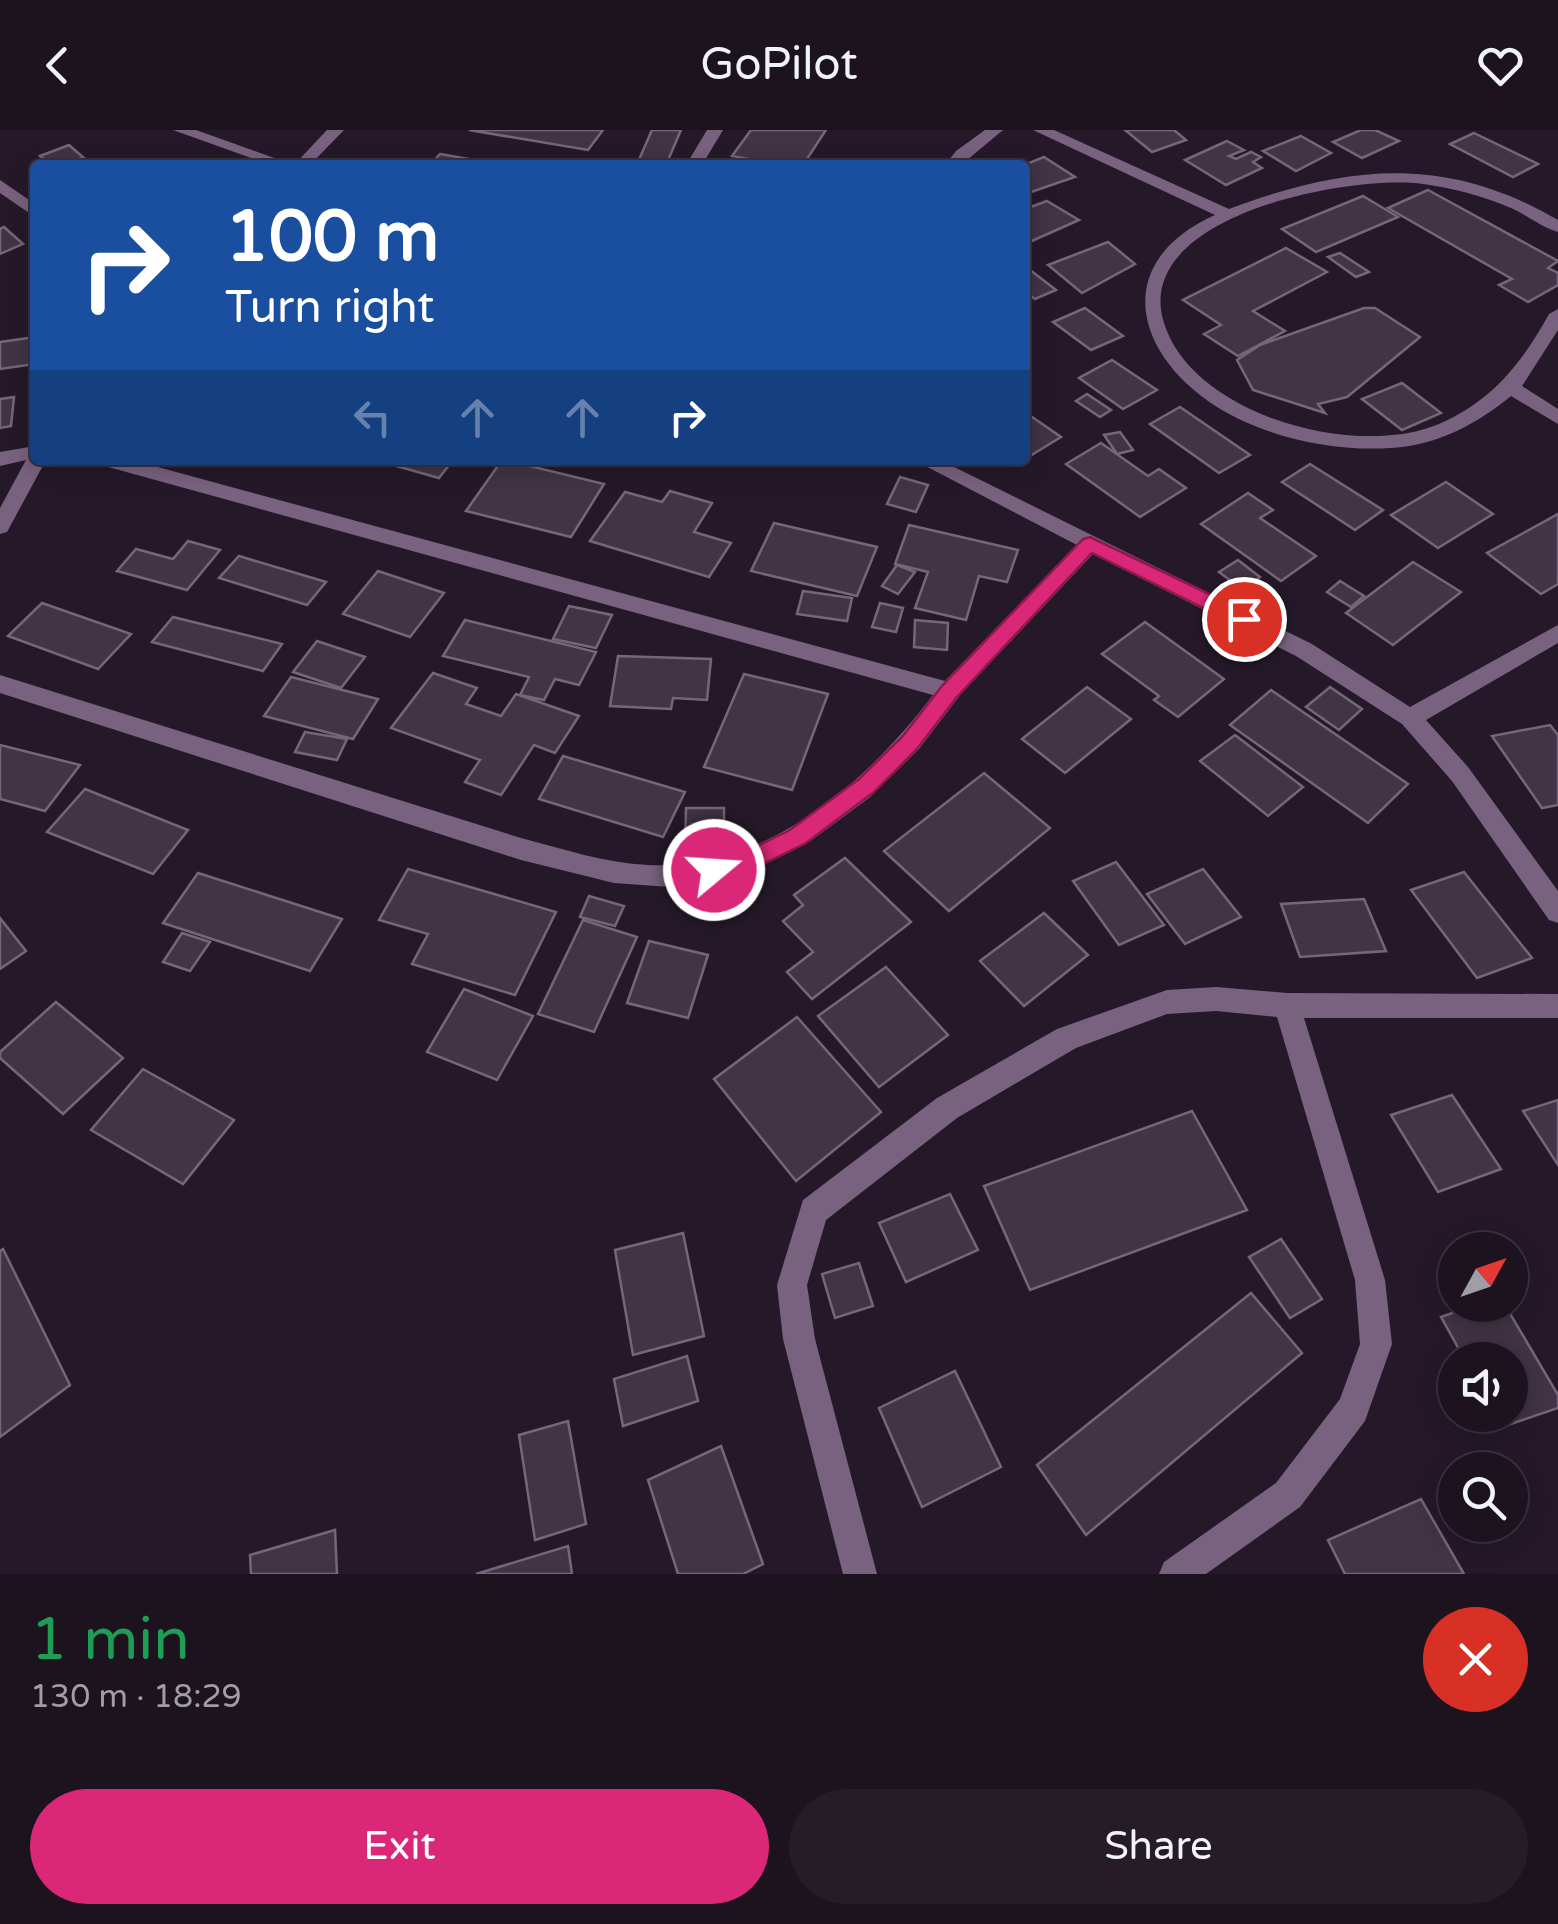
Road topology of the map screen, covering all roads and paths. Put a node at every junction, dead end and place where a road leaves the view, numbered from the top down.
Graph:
1 (182, 130) edge
2 (336, 130) edge
3 (715, 130) edge
4 (995, 130) edge
5 (1041, 130) edge
6 (271, 160) edge
7 (307, 160) edge
8 (697, 160) edge
9 (957, 160) edge
10 (0, 185) edge
11 (30, 208) edge
12 (1229, 215) junction
13 (1558, 228) edge
14 (1558, 314) edge
15 (1510, 387) junction
16 (1558, 418) edge
17 (30, 453) edge
18 (0, 459) edge
19 (33, 465) edge
20 (126, 465) edge
21 (934, 465) edge
22 (0, 527) edge
23 (1090, 544) junction
24 (1558, 633) edge
25 (0, 684) edge
26 (950, 691) junction
27 (1410, 718) junction
28 (1558, 912) edge
29 (1287, 1005) junction
30 (1558, 1006) edge
31 (860, 1574) edge
32 (1176, 1574) edge

1 - 6 street
2 - 7 street
3 - 8 street
4 - 9 street
5 - 12 street
10 - 11 street
12 - 13 street
12 - 15 street
14 - 15 street
15 - 16 street
17 - 18 street
19 - 22 street
20 - 26 street
21 - 23 street
23 - 26 street
23 - 27 street
24 - 27 street
25 - 26 street
27 - 28 street
29 - 30 street
29 - 31 street
29 - 32 street

